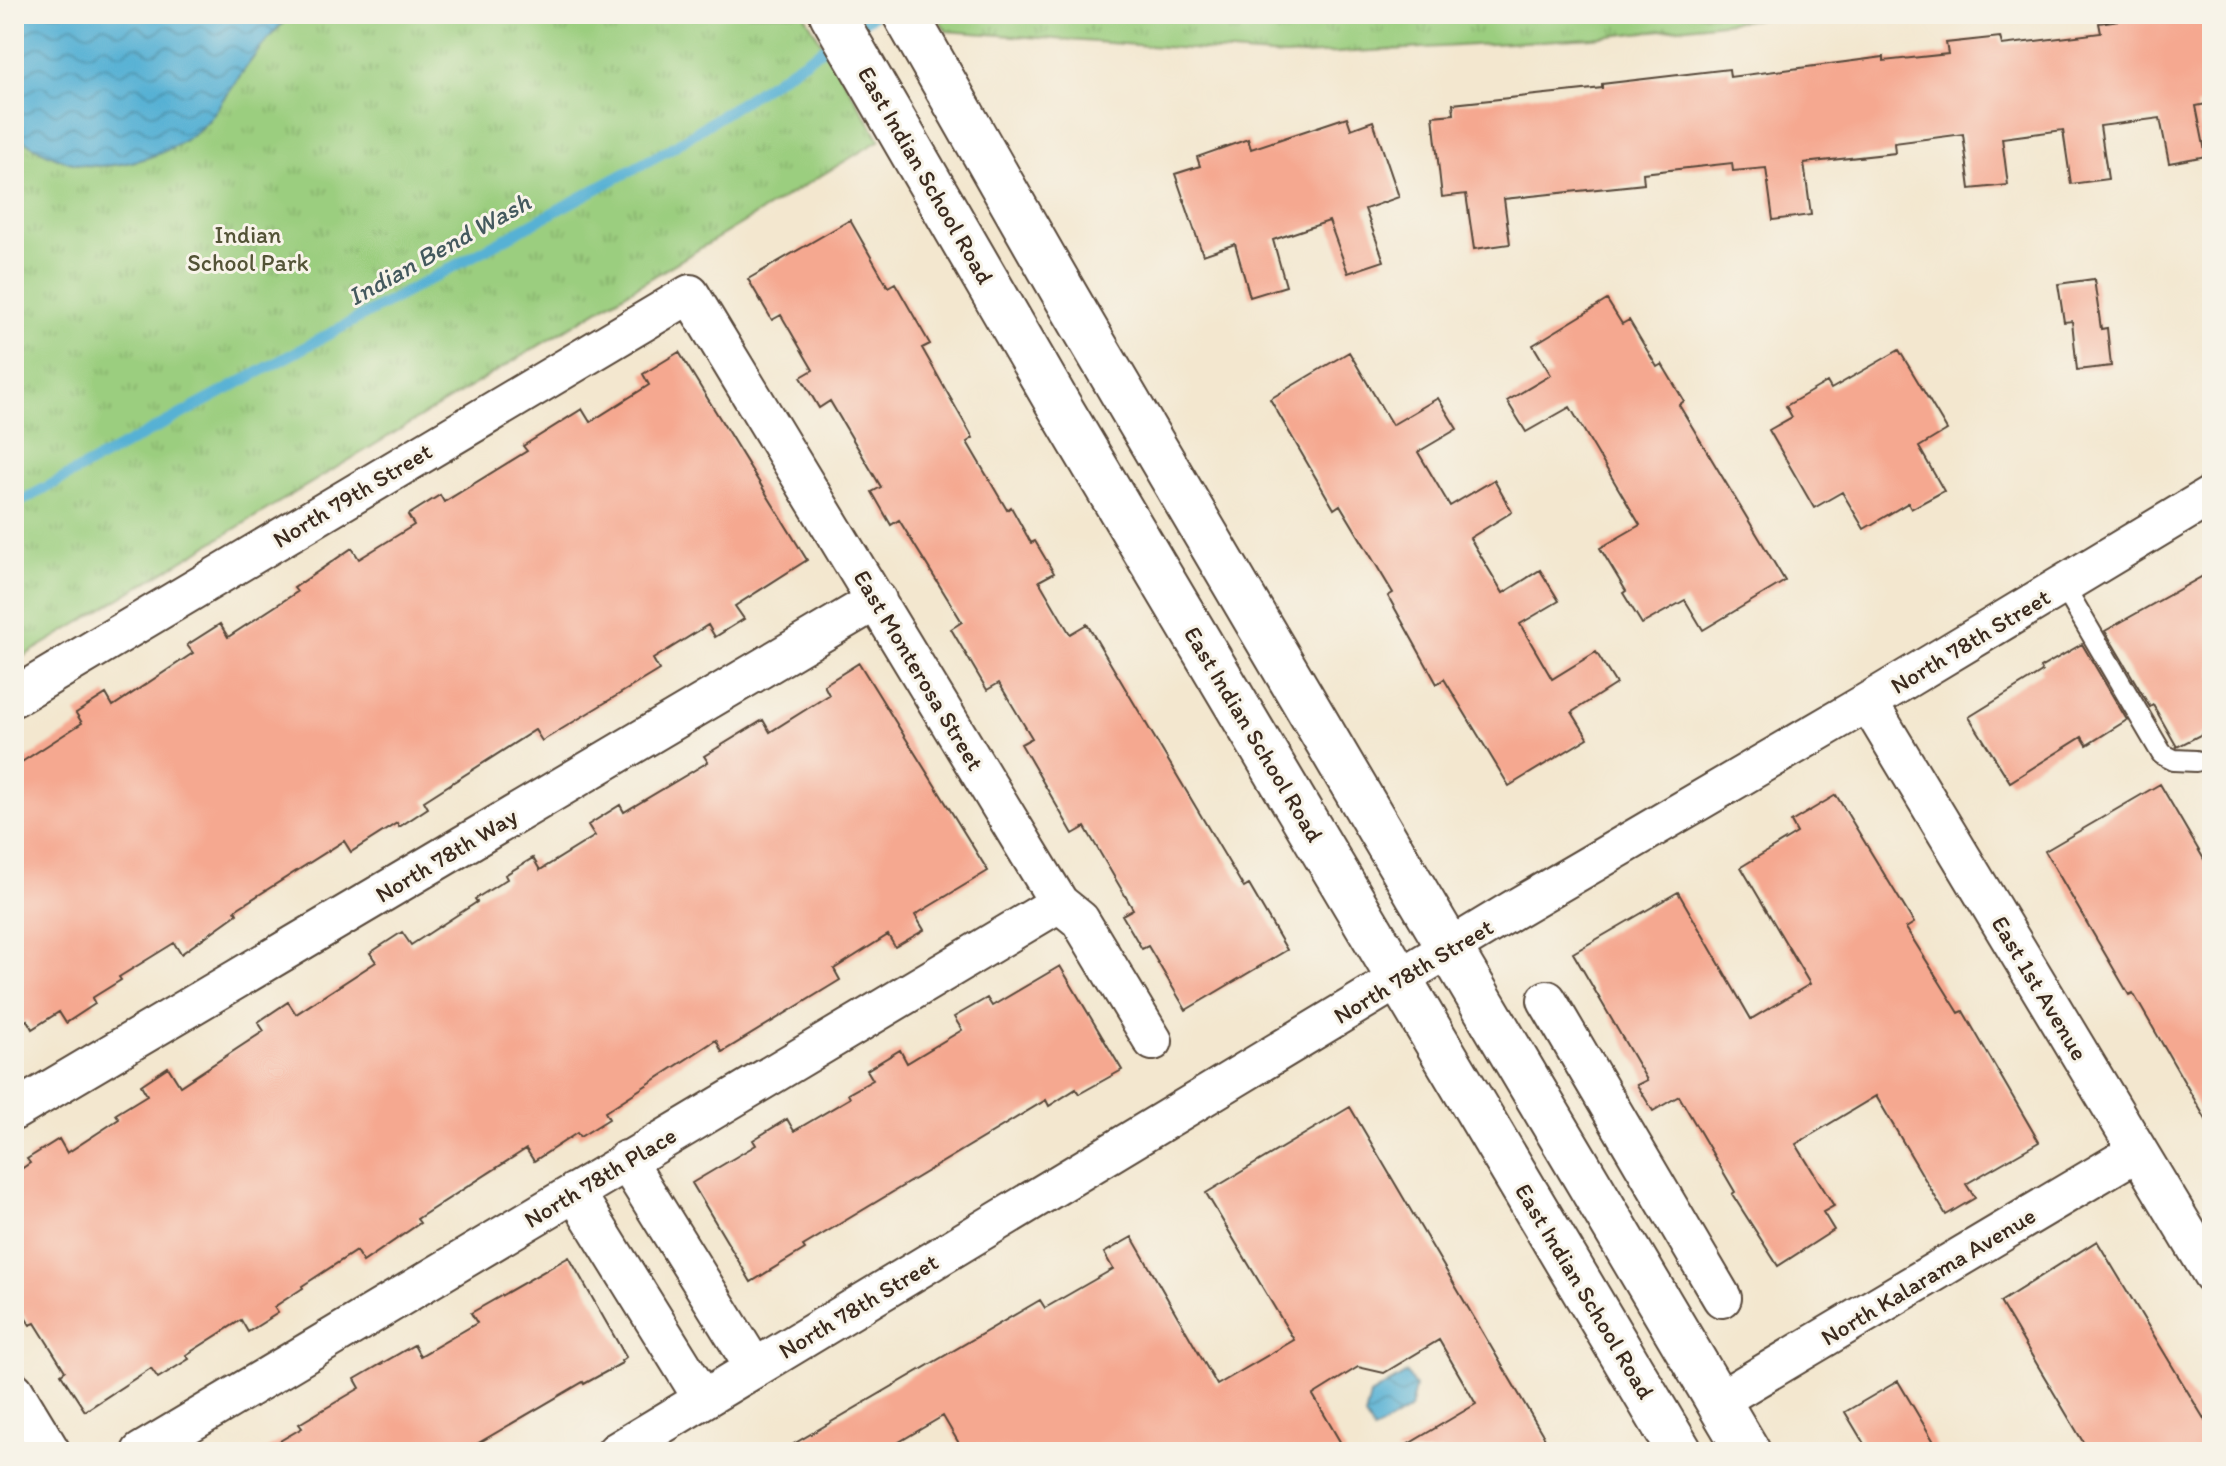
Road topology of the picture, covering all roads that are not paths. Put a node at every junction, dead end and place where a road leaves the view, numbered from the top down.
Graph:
1 (832, 14) edge
2 (914, 30) edge
3 (690, 294) joint
4 (2212, 495) edge
5 (2063, 585) junction
6 (877, 600) junction
7 (14, 697) edge
8 (1868, 702) junction
9 (2196, 761) dead end
10 (1059, 903) junction
11 (1450, 949) junction
12 (1401, 979) junction
13 (1547, 1000) dead end
14 (1153, 1041) dead end
15 (1604, 1097) junction
16 (14, 1111) edge
17 (1557, 1126) junction
18 (2138, 1151) junction
19 (626, 1160) junction
20 (575, 1192) junction
21 (1702, 1265) junction
22 (2212, 1274) edge
23 (1655, 1294) junction
24 (1722, 1298) dead end
25 (754, 1367) junction
26 (14, 1391) edge
27 (703, 1399) junction
28 (1718, 1401) junction
29 (51, 1452) edge
30 (141, 1452) edge
31 (616, 1452) edge
32 (1680, 1452) edge
33 (1748, 1452) edge

1 - 12 main road, East Indian School Road
2 - 11 main road
3 - 6 street, East Monterosa Street
3 - 7 street, North 79th Street
4 - 5 street, North 78th Street
5 - 8 street, North 78th Street
5 - 9 lane
6 - 10 street, East Monterosa Street
6 - 16 street, North 78th Way
8 - 11 street, North 78th Street
8 - 18 street, East 1st Avenue
10 - 14 street, East Monterosa Street
10 - 19 street, North 78th Place
11 - 12 street, North 78th Street
11 - 17 main road
12 - 25 street, North 78th Street
12 - 32 main road, East Indian School Road
13 - 15 street
15 - 17 street
15 - 21 street
17 - 23 main road
18 - 22 street, East 1st Avenue
18 - 28 street, North Kalarama Avenue
19 - 20 street, North 78th Place
19 - 25 street
20 - 27 street
20 - 30 street, North 78th Place
21 - 23 street
21 - 24 street
23 - 28 main road
25 - 27 street, North 78th Street
26 - 29 street
27 - 31 street, North 78th Street
28 - 33 main road

